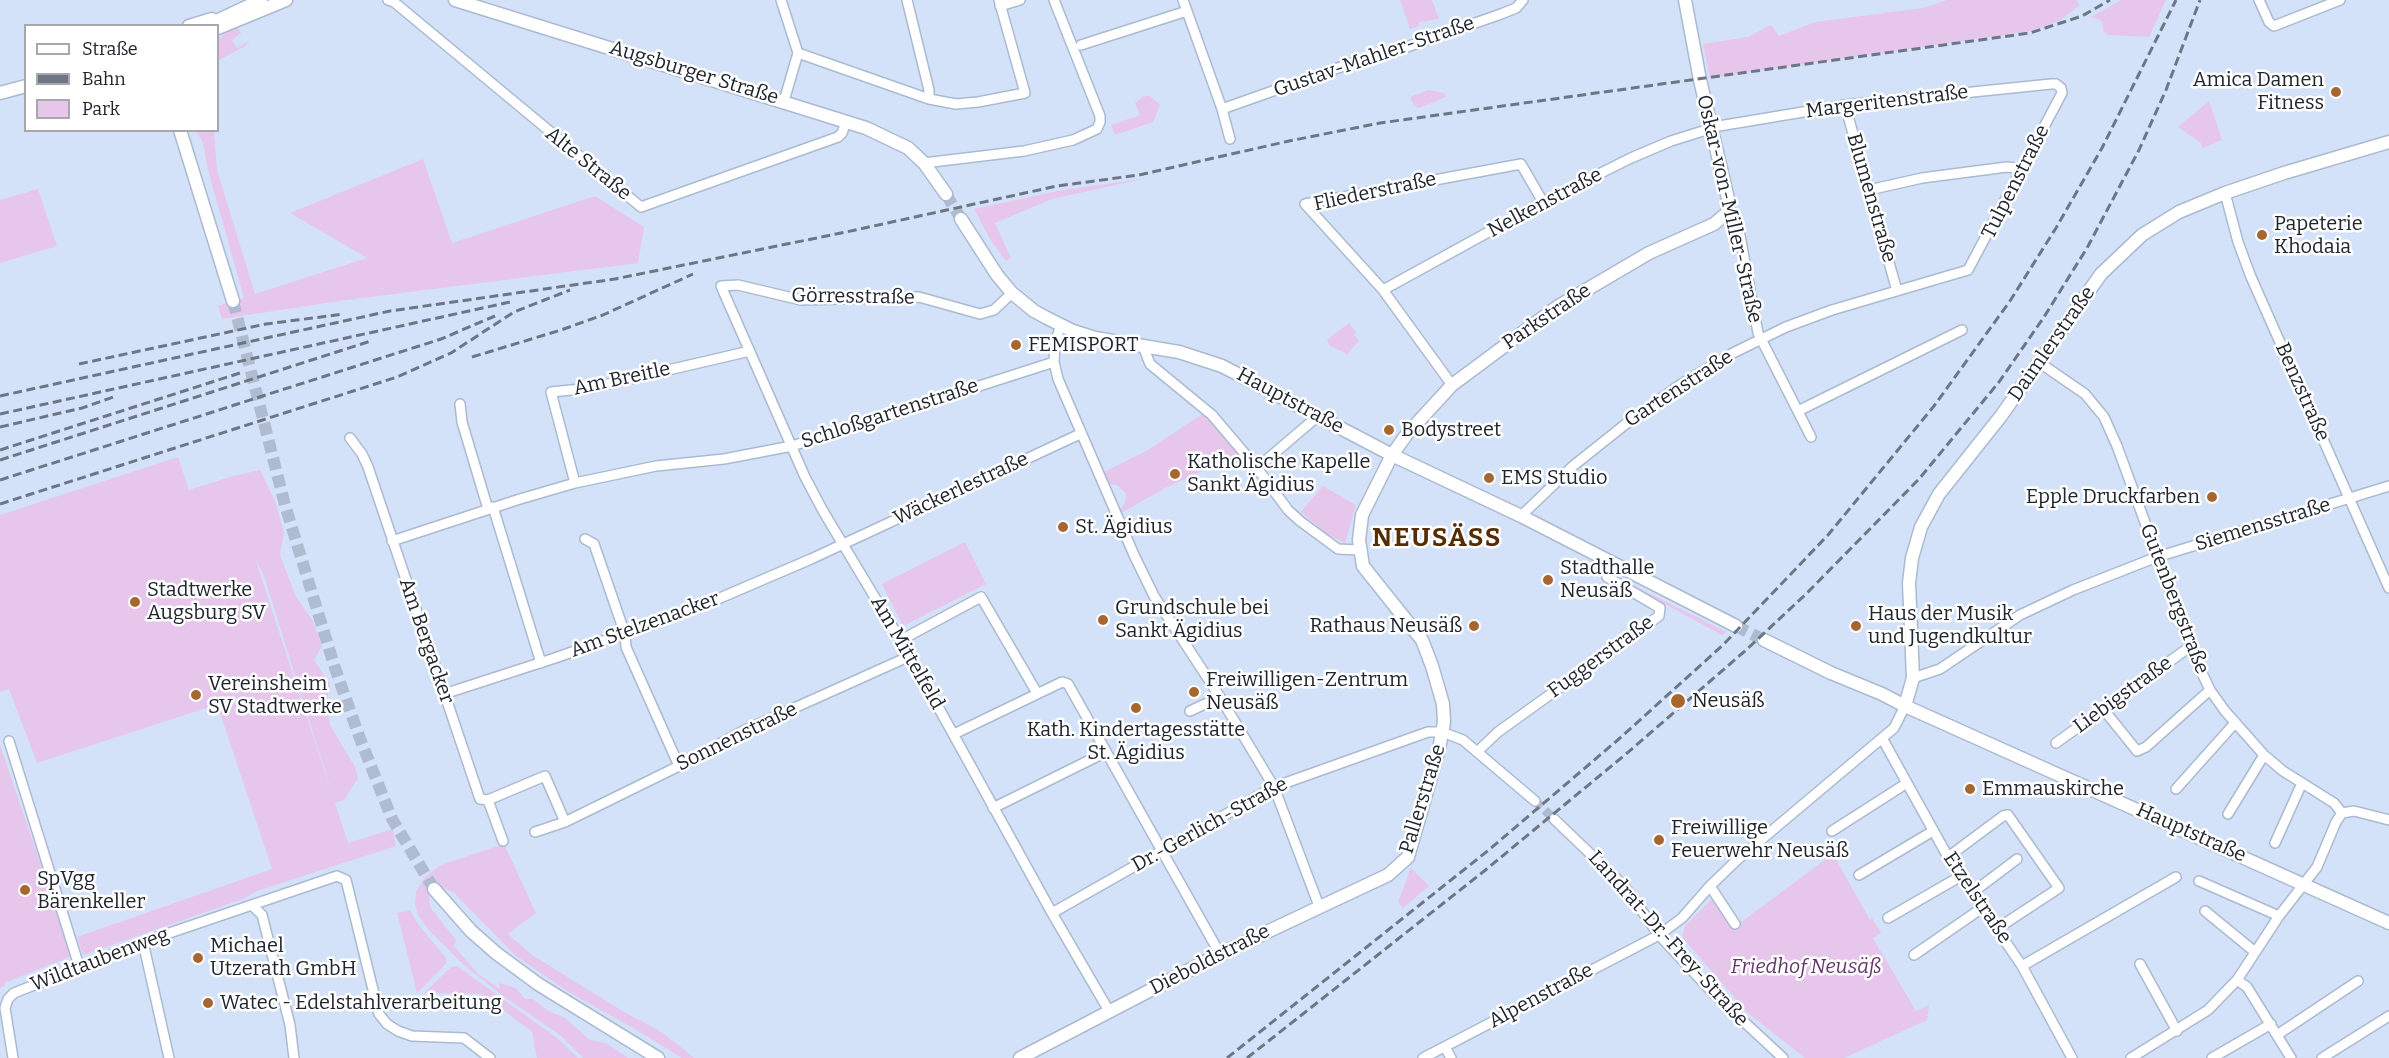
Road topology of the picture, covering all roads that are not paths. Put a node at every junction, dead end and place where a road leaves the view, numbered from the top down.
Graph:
1 (261, 0) edge
2 (286, 0) edge
3 (388, 0) edge
4 (455, 0) edge
5 (781, 0) edge
6 (906, 0) edge
7 (1020, 0) edge
8 (1054, 0) edge
9 (1183, 0) edge
10 (1523, 0) edge
11 (1685, 0) edge
12 (2259, 0) edge
13 (2340, 0) edge
14 (1000, 3) edge
15 (1187, 11) junction
16 (220, 22) edge
17 (204, 24) edge
18 (1081, 45) dead end
19 (798, 53) junction
20 (24, 87) edge
21 (2061, 88) joint
22 (0, 93) edge
23 (928, 99) junction
24 (784, 101) junction
25 (1845, 105) junction
26 (1222, 109) junction
27 (846, 122) junction
28 (1712, 128) junction
29 (176, 132) edge
30 (181, 132) edge
31 (186, 132) edge
32 (1230, 139) dead end
33 (2389, 142) edge
34 (931, 162) junction
35 (192, 165) junction
36 (2022, 170) junction
37 (1869, 190) junction
38 (2224, 193) junction
39 (946, 194) tunnel mouth
40 (1543, 202) junction
41 (1727, 213) junction
42 (961, 219) tunnel mouth
43 (1964, 272) joint
44 (721, 286) joint
45 (1383, 290) junction
46 (1897, 291) junction
47 (1012, 293) junction
48 (233, 302) tunnel mouth
49 (1061, 326) junction
50 (1962, 330) dead end
51 (1760, 339) junction
52 (1143, 346) junction
53 (750, 351) junction
54 (1054, 362) junction
55 (2040, 363) junction
56 (1452, 385) junction
57 (460, 404) dead end
58 (1798, 411) junction
59 (1318, 416) junction
60 (1080, 434) junction
61 (1811, 437) dead end
62 (350, 438) dead end
63 (792, 446) junction
64 (1392, 455) junction
65 (1257, 468) junction
66 (575, 483) junction
67 (2389, 486) edge
68 (2350, 499) junction
69 (490, 508) junction
70 (1521, 516) junction
71 (585, 539) dead end
72 (392, 541) junction
73 (842, 544) junction
74 (1359, 550) junction
75 (2157, 557) junction
76 (1611, 563) junction
77 (2389, 588) edge
78 (1736, 626) tunnel mouth
79 (625, 634) junction
80 (901, 640) junction
81 (1764, 640) tunnel mouth
82 (2191, 646) junction
83 (910, 656) junction
84 (541, 663) junction
85 (1913, 678) junction
86 (2210, 690) junction
87 (1037, 693) junction
88 (444, 694) junction
89 (1220, 697) junction
90 (1905, 706) junction
91 (2104, 710) junction
92 (1190, 711) dead end
93 (2235, 723) junction
94 (1442, 732) junction
95 (954, 734) junction
96 (1882, 738) junction
97 (9, 741) dead end
98 (2056, 742) dead end
99 (1478, 751) junction
100 (1106, 752) junction
101 (2264, 755) junction
102 (679, 766) junction
103 (1907, 783) junction
104 (2302, 783) junction
105 (1274, 788) junction
106 (2176, 789) dead end
107 (488, 800) junction
108 (1535, 801) tunnel mouth
109 (993, 808) junction
110 (2342, 813) junction
111 (2228, 814) dead end
112 (1554, 819) tunnel mouth
113 (2389, 820) edge
114 (565, 822) junction
115 (1832, 831) dead end
116 (1933, 831) junction
117 (534, 832) dead end
118 (503, 841) dead end
119 (2275, 843) dead end
120 (1162, 851) junction
121 (1948, 857) junction
122 (2017, 859) dead end
123 (1401, 865) joint
124 (1859, 875) dead end
125 (1961, 876) junction
126 (2176, 877) dead end
127 (2199, 881) dead end
128 (2304, 883) junction
129 (1710, 886) junction
130 (434, 889) tunnel mouth
131 (1972, 893) junction
132 (252, 905) junction
133 (1319, 906) junction
134 (1982, 908) junction
135 (2205, 911) dead end
136 (1052, 913) junction
137 (2278, 916) junction
138 (1888, 918) dead end
139 (2389, 923) edge
140 (1736, 924) dead end
141 (1998, 928) junction
142 (1659, 935) junction
143 (143, 942) junction
144 (2255, 952) junction
145 (1220, 954) junction
146 (1914, 955) dead end
147 (2140, 964) dead end
148 (79, 966) junction
149 (2022, 966) junction
150 (2237, 980) junction
151 (2358, 981) dead end
152 (1109, 1011) junction
153 (2389, 1016) edge
154 (2271, 1024) junction
155 (2177, 1031) junction
156 (2277, 1035) junction
157 (1445, 1047) junction
158 (13, 1058) edge
159 (169, 1058) edge
160 (294, 1058) edge
161 (489, 1058) edge
162 (658, 1058) edge
163 (1020, 1058) edge
164 (1423, 1058) edge
165 (1451, 1058) edge
166 (1783, 1058) edge
167 (2072, 1058) edge
168 (2131, 1058) edge
169 (2212, 1058) edge
170 (2291, 1058) edge
171 (2322, 1058) edge

1 - 16 street
2 - 16 street
3 - 27 street, Alte Straße
4 - 24 street, Augsburger Straße
5 - 19 street
6 - 23 street
7 - 14 street
8 - 34 street
9 - 15 street
10 - 26 street, Gustav-Mahler-Straße
11 - 28 street, Oskar-von-Miller-Straße
12 - 13 street
14 - 23 street
15 - 18 street
15 - 26 street
16 - 17 street
19 - 23 street
19 - 24 street
20 - 22 street
21 - 25 street, Margeritenstraße
21 - 36 street, Tulpenstraße
24 - 27 street, Augsburger Straße
25 - 28 street, Margeritenstraße
25 - 37 street, Blumenstraße
26 - 32 street
27 - 34 street, Augsburger Straße
28 - 40 street, Nelkenstraße
28 - 41 street, Oskar-von-Miller-Straße
29 - 35 street
30 - 35 street
31 - 35 street
33 - 38 street, Daimlerstraße
34 - 39 street
35 - 48 street
36 - 37 street
36 - 43 street, Tulpenstraße
37 - 46 street, Blumenstraße
38 - 55 street, Daimlerstraße
38 - 68 street, Benzstraße
40 - 45 street, Nelkenstraße
40 - 45 street, Fliederstraße
41 - 51 street, Oskar-von-Miller-Straße
41 - 56 street, Parkstraße
42 - 47 street, Hauptstraße
43 - 46 street, Gartenstraße
44 - 47 street, Görresstraße
44 - 53 street, Am Mittelfeld
45 - 56 street, Fliederstraße
46 - 51 street, Gartenstraße
47 - 49 street, Hauptstraße
49 - 52 street, Hauptstraße
49 - 54 street
50 - 58 street
51 - 58 street, Oskar-von-Miller-Straße
51 - 70 street, Gartenstraße
52 - 59 street, Hauptstraße
52 - 65 street
53 - 63 street, Am Mittelfeld
53 - 66 street, Am Breitle
54 - 60 street
54 - 63 street, Schloßgartenstraße
55 - 75 street, Gutenbergstraße
55 - 85 street, Daimlerstraße
56 - 64 street, Parkstraße
57 - 69 street
58 - 61 street, Oskar-von-Miller-Straße
59 - 64 street, Hauptstraße
59 - 65 street
60 - 73 street, Wäckerlestraße
60 - 89 street
62 - 72 street, Am Bergacker
63 - 66 street, Schloßgartenstraße
63 - 73 street, Am Mittelfeld
64 - 70 street, Hauptstraße
64 - 74 street, Parkstraße
65 - 74 street
66 - 69 street
67 - 68 street, Siemensstraße
68 - 75 street, Siemensstraße
68 - 77 street, Benzstraße
69 - 72 street
69 - 84 street
70 - 76 street, Hauptstraße
71 - 79 street
72 - 88 street, Am Bergacker
73 - 79 street, Am Stelzenacker
73 - 80 street, Am Mittelfeld
74 - 94 street, Pallerstraße
75 - 82 street, Gutenbergstraße
75 - 85 street, Siemensstraße
76 - 78 street, Hauptstraße
76 - 99 street, Fuggerstraße
79 - 84 street, Am Stelzenacker
79 - 102 street
80 - 83 street, Am Mittelfeld
80 - 87 street
81 - 90 street, Hauptstraße
82 - 86 street, Gutenbergstraße
82 - 91 street, Liebigstraße
83 - 95 street, Am Mittelfeld
83 - 102 street, Sonnenstraße
84 - 88 street, Am Stelzenacker
85 - 90 street, Daimlerstraße
86 - 91 street
86 - 93 street, Gutenbergstraße
87 - 95 street
87 - 100 street
88 - 107 street, Am Bergacker
89 - 92 street
89 - 105 street
90 - 96 street, Alpenstraße
90 - 128 street, Hauptstraße
91 - 98 street, Liebigstraße
93 - 101 street, Gutenbergstraße
93 - 106 street
94 - 99 street
94 - 105 street, Dr.-Gerlich-Straße
94 - 123 street, Pallerstraße
95 - 109 street, Am Mittelfeld
96 - 103 street, Etzelstraße
96 - 129 street, Alpenstraße
97 - 148 street
99 - 108 street
100 - 109 street
100 - 120 street
101 - 104 street, Gutenbergstraße
101 - 111 street
102 - 114 street, Sonnenstraße
103 - 115 street
103 - 116 street, Etzelstraße
104 - 110 street, Gutenbergstraße
104 - 119 street
105 - 120 street, Dr.-Gerlich-Straße
105 - 133 street
107 - 114 street
107 - 118 street, Am Bergacker
109 - 136 street, Am Mittelfeld
110 - 113 street
110 - 128 street
112 - 142 street, Landrat-Dr.-Frey-Straße
114 - 117 street, Sonnenstraße
116 - 121 street, Etzelstraße
116 - 124 street
120 - 136 street, Dr.-Gerlich-Straße
120 - 145 street
121 - 125 street, Etzelstraße
121 - 141 street
122 - 131 street
123 - 133 street, Dieboldstraße
125 - 131 street, Etzelstraße
125 - 138 street
126 - 149 street
127 - 137 street
128 - 137 street
128 - 139 street, Hauptstraße
129 - 140 street
129 - 142 street, Alpenstraße
130 - 162 street
131 - 134 street, Etzelstraße
132 - 143 street, Wildtaubenweg
132 - 160 street
132 - 161 street, Wildtaubenweg
133 - 145 street, Dieboldstraße
134 - 141 street, Etzelstraße
134 - 146 street
135 - 144 street
136 - 152 street, Am Mittelfeld
137 - 144 street
141 - 149 street, Etzelstraße
142 - 157 street, Alpenstraße
142 - 166 street, Landrat-Dr.-Frey-Straße
143 - 148 street, Wildtaubenweg
143 - 159 street
144 - 150 street
145 - 152 street, Dieboldstraße
147 - 155 street
148 - 158 street, Wildtaubenweg
149 - 167 street, Etzelstraße
150 - 154 street
150 - 155 street
151 - 156 street
152 - 163 street, Dieboldstraße
153 - 171 street
154 - 156 street
154 - 169 street
155 - 168 street
156 - 170 street
157 - 164 street, Alpenstraße
157 - 165 street

